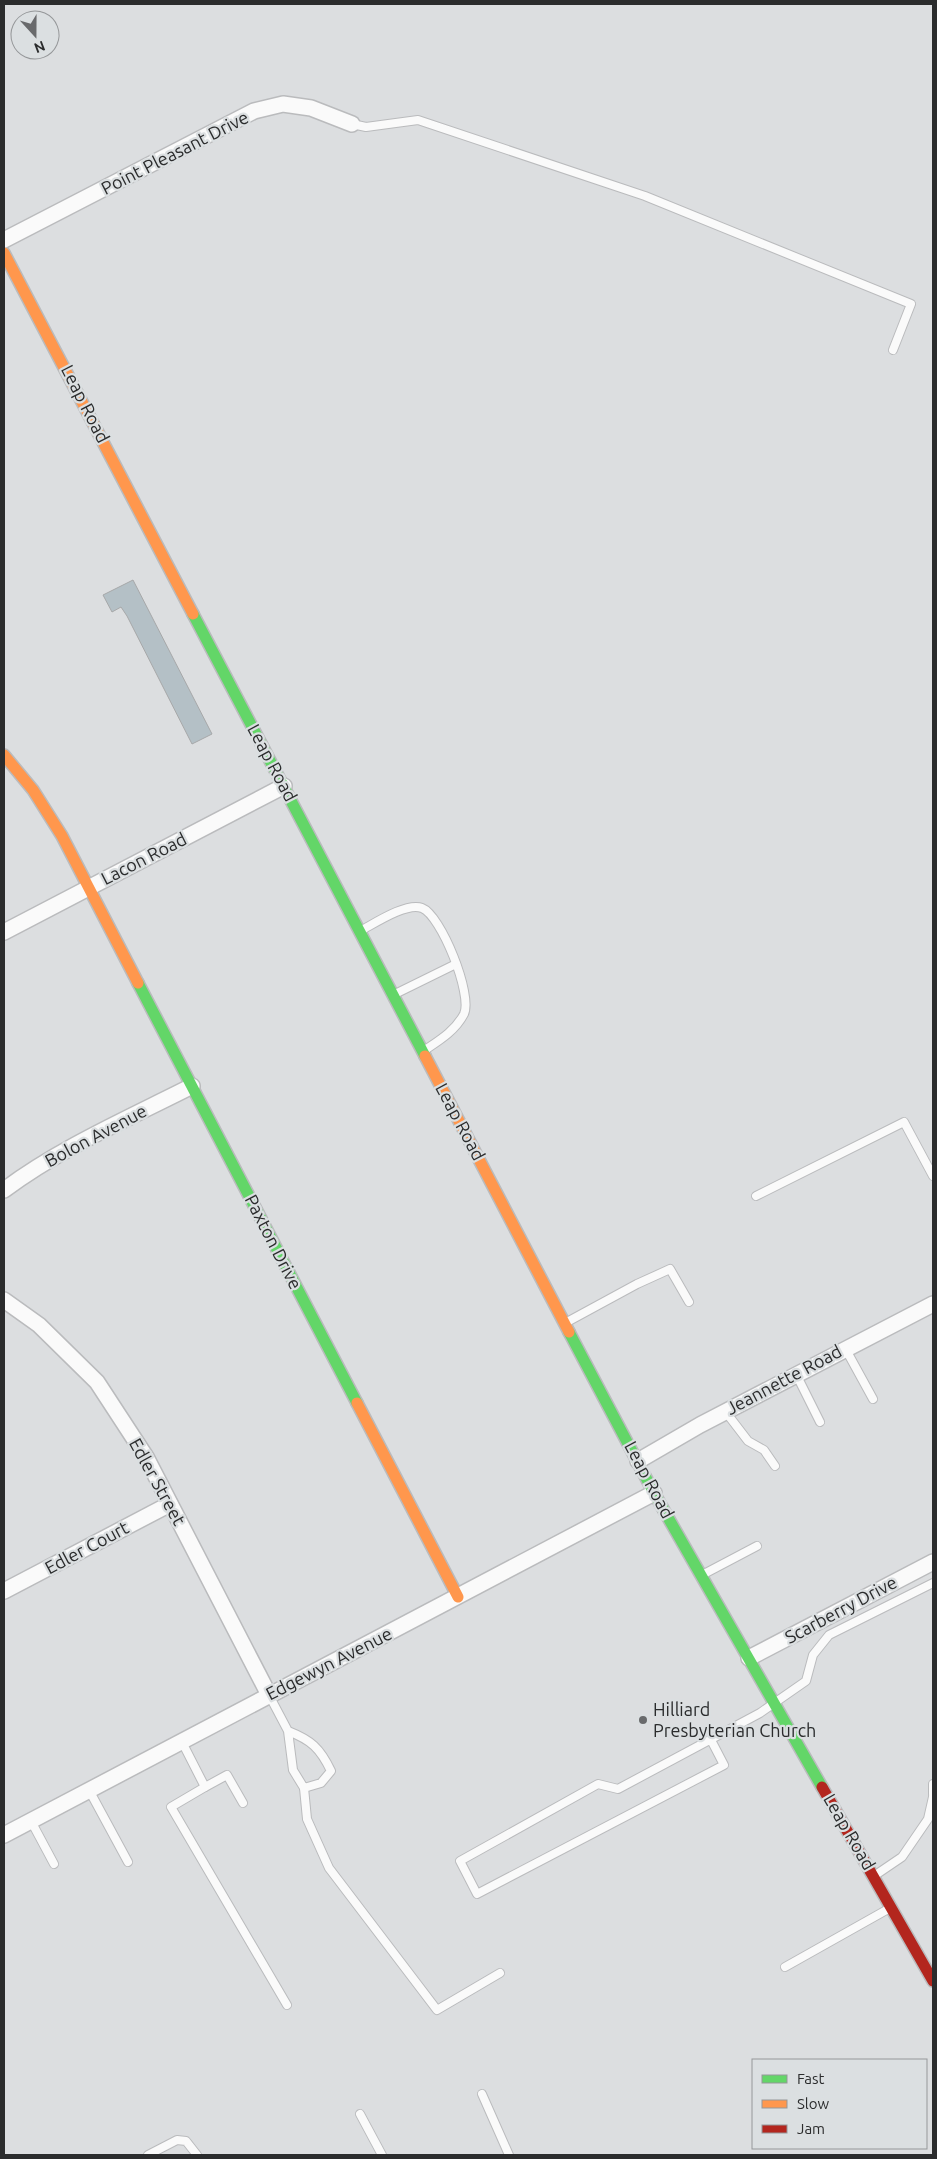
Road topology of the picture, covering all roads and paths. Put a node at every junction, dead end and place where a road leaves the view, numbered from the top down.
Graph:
1 (352, 124) joint
2 (4, 240) edge
3 (4, 252) edge
4 (893, 350) dead end
5 (4, 756) edge
6 (284, 786) junction
7 (89, 887) junction
8 (360, 931) junction
9 (4, 932) edge
10 (456, 964) junction
11 (394, 994) junction
12 (423, 1051) junction
13 (192, 1086) junction
14 (933, 1176) edge
15 (4, 1190) edge
16 (756, 1196) dead end
17 (4, 1300) edge
18 (689, 1302) dead end
19 (933, 1304) edge
20 (566, 1323) junction
21 (845, 1348) junction
22 (796, 1374) junction
23 (873, 1399) dead end
24 (725, 1411) junction
25 (820, 1422) dead end
26 (638, 1461) junction
27 (775, 1466) dead end
28 (654, 1493) junction
29 (170, 1504) junction
30 (757, 1546) dead end
31 (933, 1562) edge
32 (702, 1575) junction
33 (933, 1583) edge
34 (4, 1591) edge
35 (458, 1597) junction
36 (750, 1658) junction
37 (269, 1695) junction
38 (776, 1703) junction
39 (288, 1731) junction
40 (711, 1740) junction
41 (182, 1742) junction
42 (933, 1784) edge
43 (205, 1787) junction
44 (304, 1788) junction
45 (89, 1790) junction
46 (933, 1795) edge
47 (243, 1803) dead end
48 (31, 1821) junction
49 (4, 1835) edge
50 (128, 1862) dead end
51 (54, 1864) dead end
52 (874, 1876) junction
53 (892, 1907) junction
54 (785, 1967) dead end
55 (500, 1973) dead end
56 (933, 1981) edge
57 (287, 2005) dead end
58 (482, 2094) dead end
59 (360, 2114) dead end
60 (148, 2155) edge
61 (197, 2155) edge
62 (382, 2155) edge
63 (509, 2155) edge

1 - 2 street, Point Pleasant Drive
1 - 4 lane
3 - 6 street, Leap Road
5 - 7 street, Paxton Drive
6 - 7 street, Lacon Road
6 - 8 street, Leap Road
7 - 9 street, Lacon Road
7 - 13 street, Paxton Drive
8 - 10 lane
8 - 11 street, Leap Road
10 - 11 lane
10 - 12 lane
11 - 12 street, Leap Road
12 - 20 street, Leap Road
13 - 15 street, Bolon Avenue
13 - 35 street, Paxton Drive
14 - 16 lane
17 - 29 street, Edler Street
18 - 20 lane
19 - 21 street, Jeannette Road
20 - 26 street, Leap Road
21 - 22 street, Jeannette Road
21 - 23 lane
22 - 24 street, Jeannette Road
22 - 25 lane
24 - 26 street, Jeannette Road
24 - 27 lane
26 - 28 street, Leap Road
28 - 32 street, Leap Road
28 - 35 street, Edgewyn Avenue
29 - 34 street, Edler Court
29 - 37 street, Edler Street
30 - 32 lane
31 - 36 street, Scarberry Drive
32 - 36 street, Leap Road
33 - 38 lane
35 - 37 street, Edgewyn Avenue
36 - 38 street, Leap Road
37 - 39 lane
37 - 41 street, Edgewyn Avenue
38 - 40 lane
38 - 52 street, Leap Road
39 - 44 lane
39 - 44 lane
40 - 40 lane
41 - 43 lane
41 - 45 street, Edgewyn Avenue
42 - 46 lane
43 - 47 lane
43 - 57 lane
44 - 55 lane
45 - 48 street, Edgewyn Avenue
45 - 50 lane
46 - 52 lane
48 - 49 street, Edgewyn Avenue
48 - 51 lane
52 - 53 street, Leap Road
53 - 54 lane
53 - 56 street, Leap Road
58 - 63 lane
59 - 62 lane
60 - 61 lane

